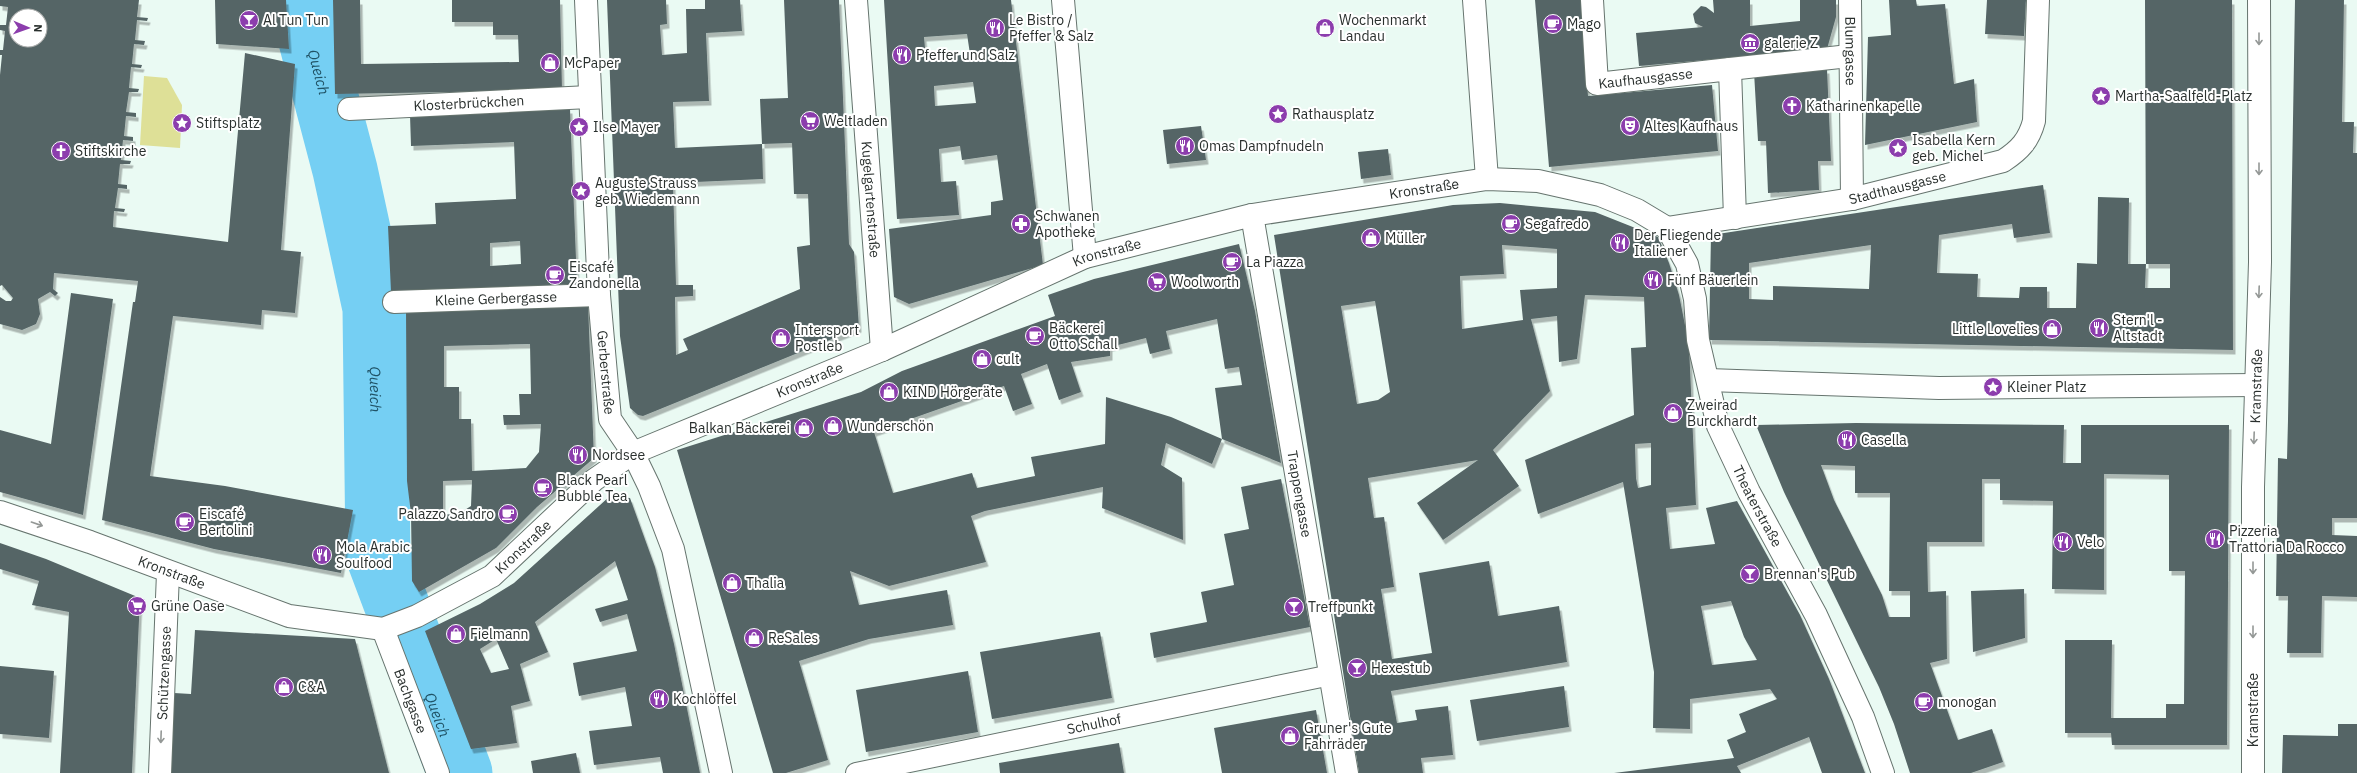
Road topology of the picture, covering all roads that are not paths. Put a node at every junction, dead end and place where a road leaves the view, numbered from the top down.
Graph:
1 (586, 0) edge
2 (856, 0) edge
3 (1063, 0) edge
4 (1474, 0) edge
5 (1592, 0) edge
6 (1850, 0) edge
7 (2038, 0) edge
8 (2259, 0) edge
9 (1849, 56) junction
10 (1730, 70) junction
11 (589, 97) junction
12 (349, 109) dead end
13 (1487, 179) junction
14 (1852, 199) junction
15 (1252, 215) junction
16 (1735, 218) junction
17 (1667, 228) junction
18 (1085, 257) junction
19 (599, 295) junction
20 (394, 302) dead end
21 (882, 350) junction
22 (1708, 380) junction
23 (2256, 385) junction
24 (633, 453) junction
25 (0, 512) edge
26 (168, 572) junction
27 (388, 627) junction
28 (1331, 675) junction
29 (160, 773) edge
30 (445, 773) edge
31 (721, 773) edge
32 (856, 773) edge
33 (1347, 773) edge
34 (1883, 773) edge
35 (2253, 773) edge

1 - 11 street, Gerberstraße
2 - 21 street, Kugelgartenstraße
3 - 18 street
4 - 13 street
5 - 10 street, Kaufhausgasse
6 - 9 street, Blumgasse
7 - 14 street, Stadthausgasse
8 -> 23 street, Kramstraße
9 - 10 street, Kaufhausgasse
9 - 14 street, Blumgasse
10 - 16 street
11 - 12 street, Klosterbrückchen
11 - 19 street, Gerberstraße
13 - 15 street, Kronstraße
13 - 17 street, Kronstraße
14 - 16 street, Stadthausgasse
15 - 18 street, Kronstraße
15 - 28 street, Trappengasse
16 - 17 street, Stadthausgasse
17 - 22 street, Theaterstraße
18 - 21 street, Kronstraße
19 - 20 street, Kleine Gerbergasse
19 - 24 street, Gerberstraße
21 - 24 street, Kronstraße
22 - 23 street
22 - 34 street, Theaterstraße
23 -> 35 street, Kramstraße
24 - 27 street, Kronstraße
24 - 31 street, Gerberstraße
25 -> 26 street, Kronstraße
26 - 27 street, Kronstraße
26 -> 29 street, Schützengasse
27 - 30 street, Bachgasse
28 - 32 lane, Schulhof
28 - 33 street, Trappengasse

